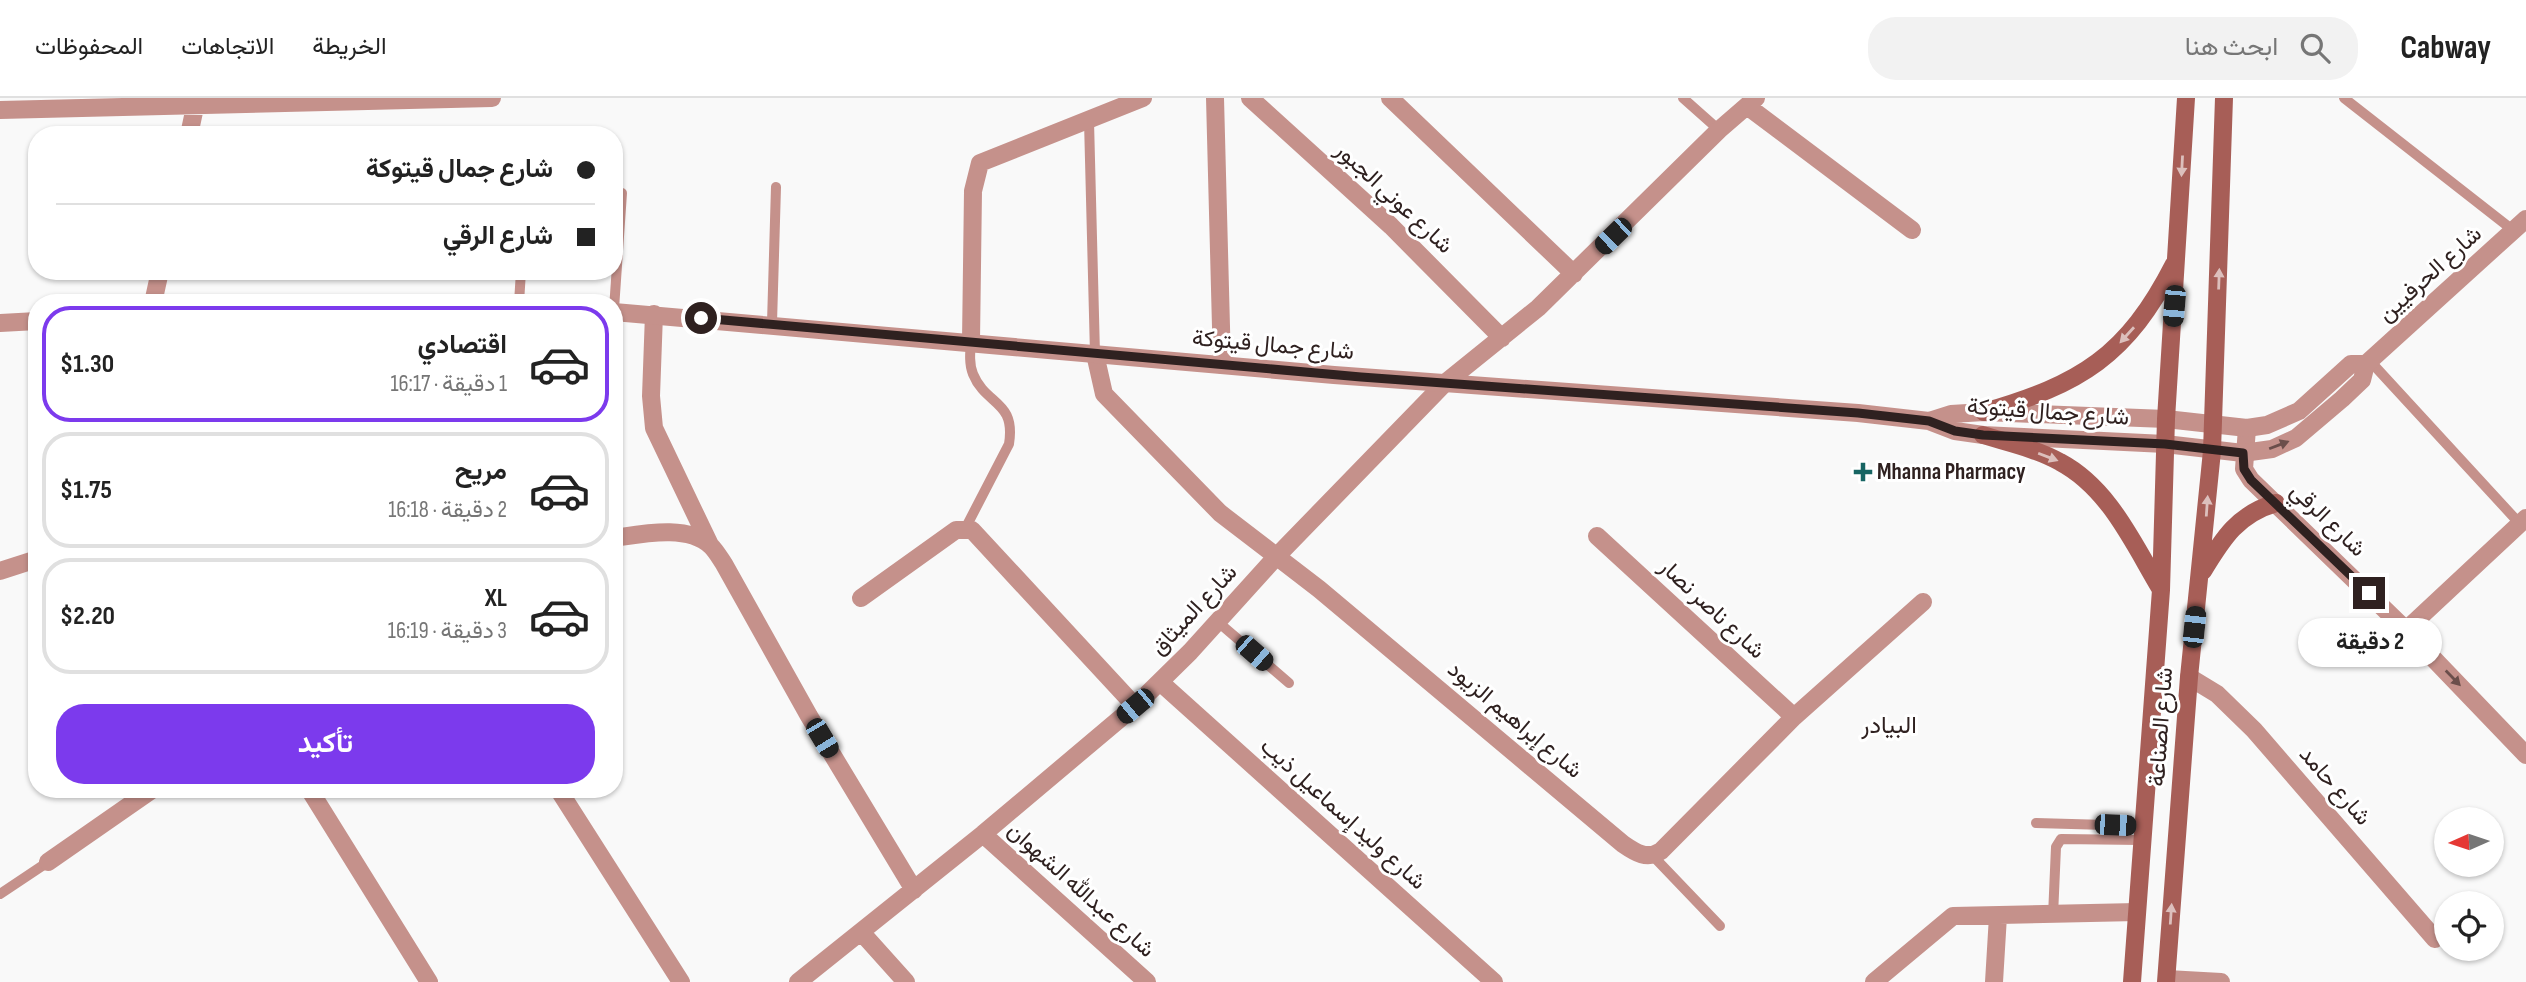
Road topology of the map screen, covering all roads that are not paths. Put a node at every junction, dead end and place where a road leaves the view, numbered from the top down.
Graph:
1 (483, 98) edge
2 (492, 98) edge
3 (1143, 98) edge
4 (1215, 98) edge
5 (1250, 98) edge
6 (1390, 98) edge
7 (1683, 98) edge
8 (2186, 98) edge
9 (2224, 98) edge
10 (2344, 98) edge
11 (229, 102) edge
12 (1752, 102) edge
13 (195, 107) junction
14 (0, 110) edge
15 (1088, 121) junction
16 (191, 126) edge
17 (1719, 130) junction
18 (776, 187) dead end
19 (2520, 225) edge
20 (1912, 230) dead end
21 (2177, 258) junction
22 (1574, 274) junction
23 (623, 311) edge
24 (654, 314) junction
25 (28, 321) edge
26 (0, 323) edge
27 (772, 323) junction
28 (1502, 338) junction
29 (971, 341) junction
30 (1095, 354) junction
31 (2368, 362) junction
32 (1222, 365) junction
33 (1445, 383) junction
34 (1984, 412) junction
35 (2166, 419) junction
36 (1929, 421) junction
37 (2212, 425) junction
38 (2247, 428) junction
39 (1983, 435) junction
40 (2165, 444) junction
41 (2211, 451) junction
42 (2243, 453) junction
43 (2276, 503) junction
44 (2523, 521) edge
45 (965, 529) junction
46 (623, 537) edge
47 (1597, 537) dead end
48 (710, 545) junction
49 (1275, 558) junction
50 (28, 562) edge
51 (0, 571) edge
52 (2202, 574) junction
53 (2161, 590) junction
54 (861, 598) dead end
55 (1923, 602) dead end
56 (1218, 622) junction
57 (2406, 629) junction
58 (2189, 677) junction
59 (1160, 682) junction
60 (1289, 683) dead end
61 (1135, 706) junction
62 (1794, 717) junction
63 (2526, 755) edge
64 (140, 798) edge
65 (315, 798) edge
66 (564, 798) edge
67 (2036, 823) dead end
68 (2141, 833) junction
69 (984, 834) junction
70 (1653, 856) junction
71 (48, 862) joint
72 (914, 890) junction
73 (0, 894) edge
74 (2137, 912) junction
75 (1998, 916) junction
76 (2053, 916) junction
77 (1720, 926) dead end
78 (862, 933) junction
79 (2434, 938) edge
80 (2166, 980) edge
81 (427, 981) edge
82 (681, 982) edge
83 (798, 982) edge
84 (906, 982) edge
85 (1147, 982) edge
86 (1494, 982) edge
87 (1874, 982) edge
88 (1994, 982) edge
89 (2132, 982) edge
90 (2221, 982) edge

1 - 2 street
1 - 11 street
3 - 15 street
4 - 32 street
5 - 28 street, شارع عوني الجبور
6 - 22 street
7 - 17 lane
8 -> 21 main road, شارع الصناعة
37 -> 9 main road, شارع الصناعة
10 - 19 lane
11 - 13 street
12 - 17 street, شارع الميثاق
12 - 20 street
13 - 14 street
13 - 16 street
15 - 29 street
15 - 30 lane
17 - 22 street, شارع الميثاق
18 - 27 lane
19 - 31 street, شارع الحرفيين
21 -> 34 main road
21 - 35 main road, شارع الصناعة
22 - 28 street, شارع الميثاق
23 - 24 street, شارع جمال قيتوكة
24 - 27 street, شارع جمال قيتوكة
24 - 48 street
25 - 26 street
27 - 29 street, شارع جمال قيتوكة
28 - 33 street, شارع الميثاق
29 - 30 street, شارع جمال قيتوكة
29 - 45 lane
30 - 32 street, شارع جمال قيتوكة
30 - 49 street, شارع إبراهيم الزيود
31 - 38 street, شارع الحرفيين
42 -> 31 street, شارع الحرفيين
31 - 44 lane
32 - 33 street, شارع جمال قيتوكة
33 - 36 street, شارع جمال قيتوكة
33 - 49 street, شارع الميثاق
34 - 35 street, شارع جمال قيتوكة
34 - 36 street, شارع جمال قيتوكة
35 - 37 street, شارع الحرفيين
35 - 40 main road, شارع الصناعة
36 - 39 street, شارع جمال قيتوكة
37 - 38 street, شارع الحرفيين
37 - 41 main road, شارع الصناعة
38 - 42 street
39 - 40 street, شارع جمال قيتوكة
39 -> 53 main road
40 - 41 street, شارع الحرفيين
40 - 53 main road, شارع الصناعة
41 - 42 street, شارع الحرفيين
52 -> 41 main road, شارع الصناعة
42 - 43 street, شارع الرقي
43 - 52 main road
43 - 57 street, شارع الرقي
44 - 57 street
45 - 54 street
45 - 61 street
46 - 48 street
47 - 62 street, شارع ناصر نصار
48 - 72 street
49 - 56 street, شارع الميثاق
49 - 70 street, شارع إبراهيم الزيود
50 - 51 street
52 - 58 main road, شارع الصناعة
53 - 68 main road, شارع الصناعة
55 - 62 street
56 - 59 street, شارع الميثاق
56 - 60 lane
57 -> 63 street, شارع الرقي
58 - 79 street, شارع حامد
80 -> 58 main road, شارع الصناعة
59 - 61 street, شارع الميثاق
59 - 86 street, شارع وليد إسماعيل ذيب
61 - 69 street, شارع الميثاق
62 - 70 street
64 - 71 street
65 - 81 street
66 - 82 street
67 - 68 lane
68 - 74 main road, شارع الصناعة
68 - 76 lane
69 - 72 street, شارع الميثاق
69 - 85 street, شارع عبدالله الشهوان
70 - 77 lane
71 - 73 lane
72 - 78 street, شارع الميثاق
74 - 76 street
74 - 89 main road, شارع الصناعة
75 - 76 street
75 - 87 street
75 - 88 street
78 - 83 street, شارع الميثاق
78 - 84 street
80 - 90 street

